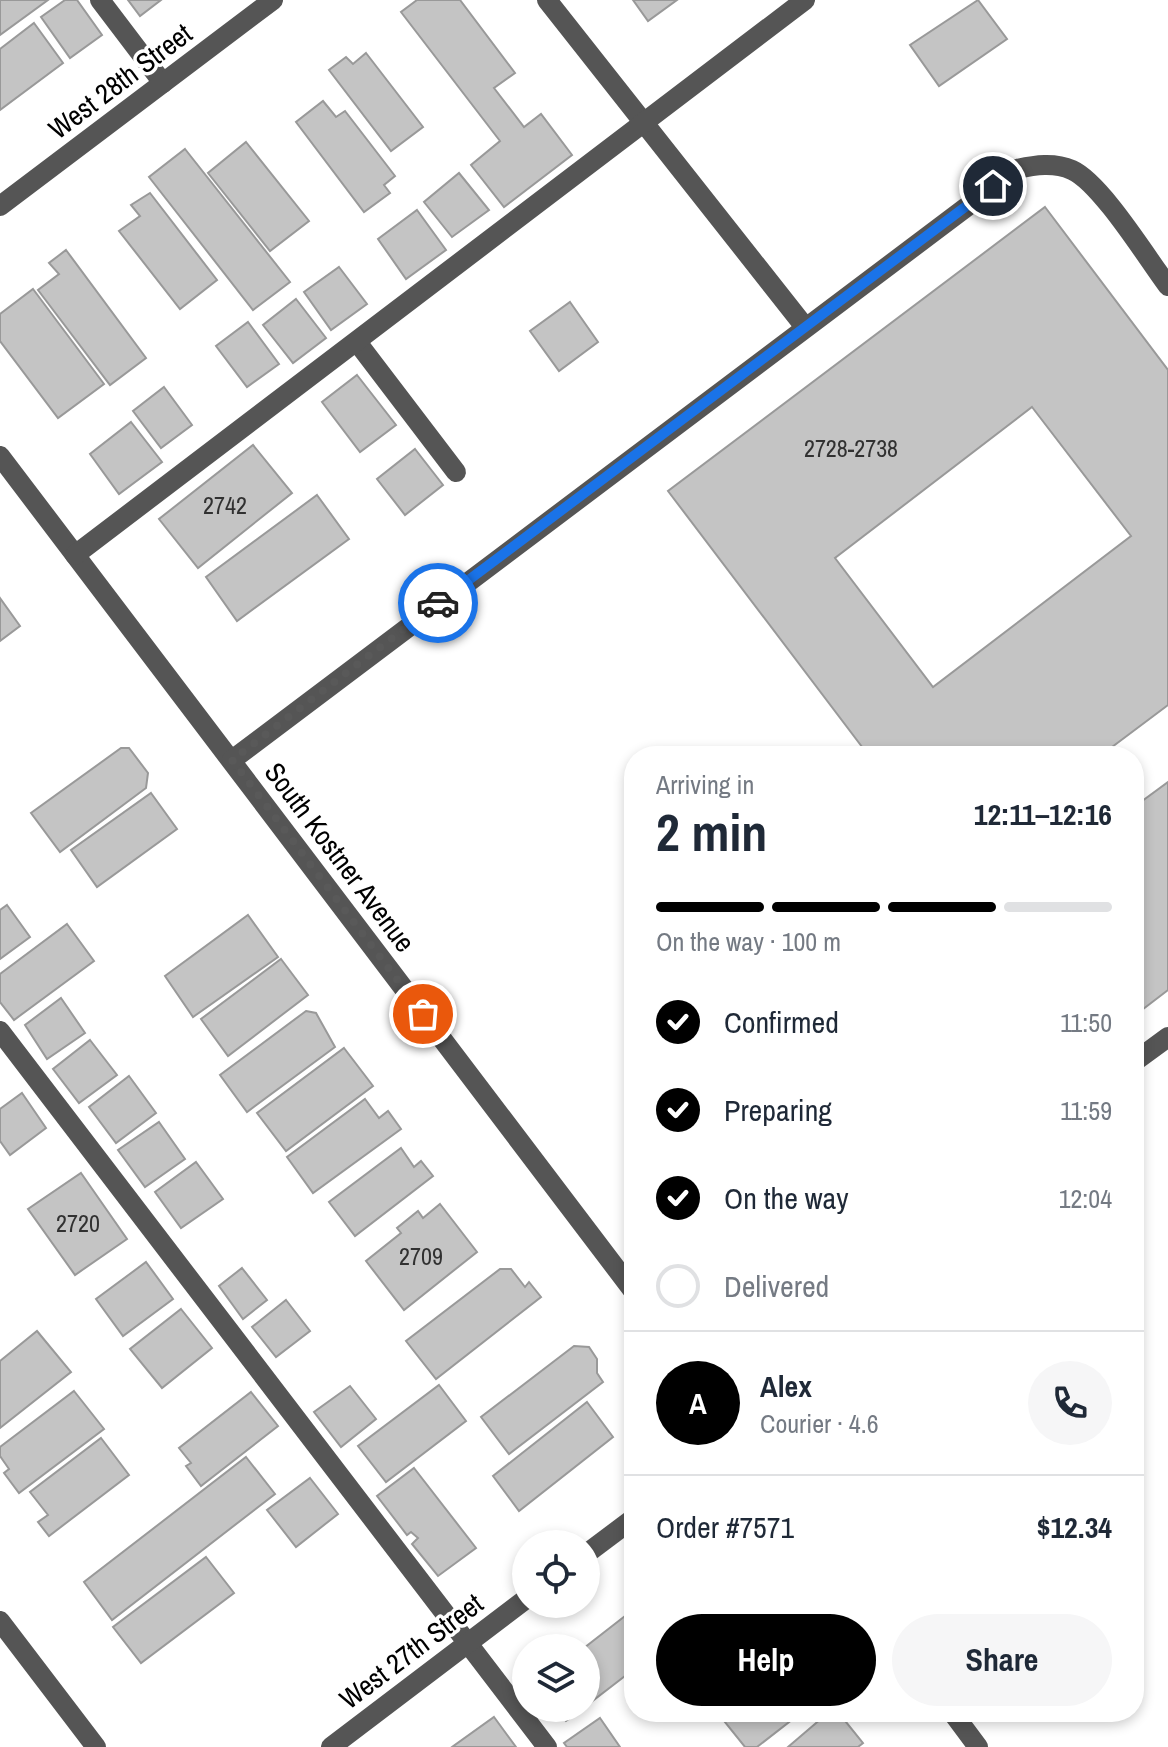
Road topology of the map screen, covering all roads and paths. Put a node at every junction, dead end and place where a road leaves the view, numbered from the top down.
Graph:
1 (100, 0) edge
2 (273, 0) edge
3 (547, 0) edge
4 (805, 0) edge
5 (163, 83) junction
6 (641, 124) junction
7 (0, 206) edge
8 (1168, 286) edge
9 (805, 327) junction
10 (357, 342) junction
11 (0, 456) edge
12 (456, 472) dead end
13 (75, 555) junction
14 (232, 760) junction
15 (0, 1031) edge
16 (1168, 1037) edge
17 (1144, 1055) edge
18 (624, 1279) edge
19 (624, 1526) edge
20 (600, 1544) edge
21 (512, 1610) edge
22 (0, 1621) edge
23 (468, 1643) junction
24 (959, 1722) edge
25 (96, 1747) edge
26 (331, 1747) edge
27 (547, 1747) edge
28 (978, 1747) edge

1 - 5 street
2 - 5 street, West 28th Street
3 - 6 street
4 - 6 street
5 - 7 street, West 28th Street
6 - 9 street
6 - 10 street
8 - 9 street
9 - 14 street
10 - 12 street
10 - 13 street
11 - 13 street, South Kostner Avenue
13 - 14 street, South Kostner Avenue
14 - 18 street, South Kostner Avenue
15 - 23 street
16 - 17 street
19 - 20 street
21 - 23 street, West 27th Street
22 - 25 street
23 - 26 street, West 27th Street
23 - 27 street
24 - 28 street

